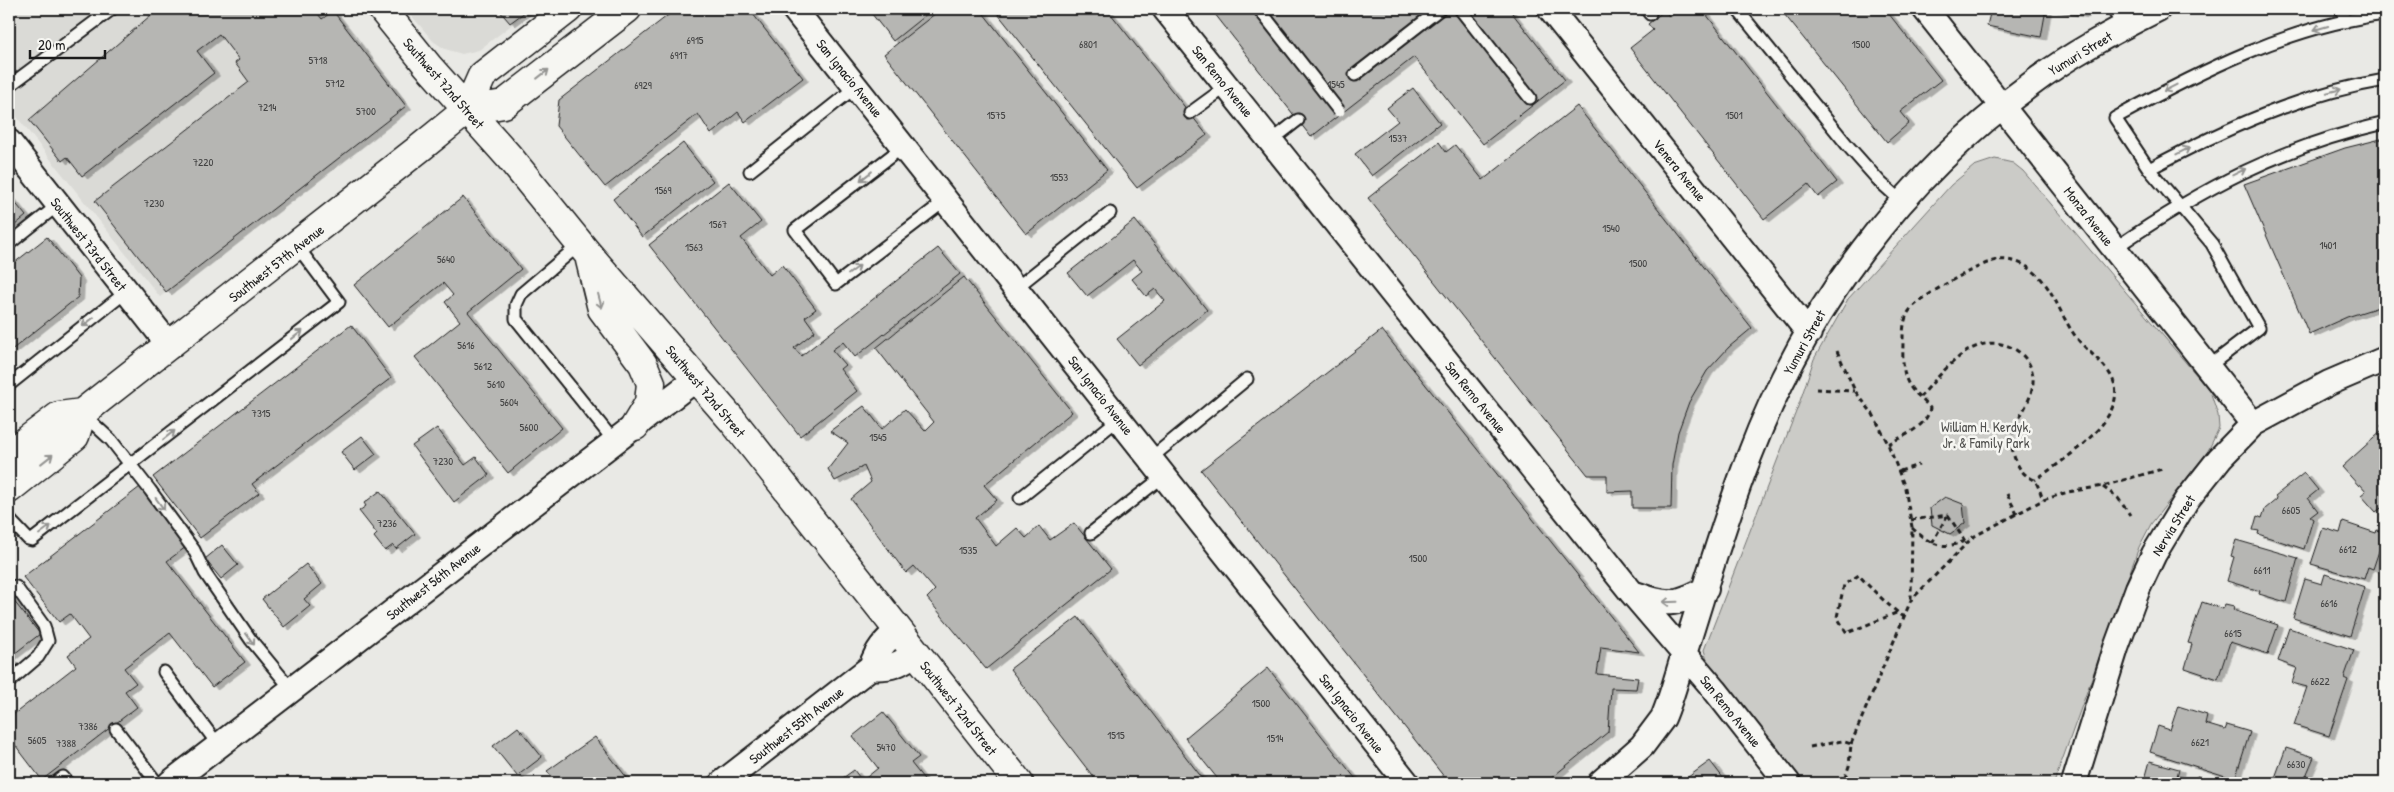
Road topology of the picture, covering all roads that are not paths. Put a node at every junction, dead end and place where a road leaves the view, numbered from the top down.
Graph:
1 (112, 9) edge
2 (382, 9) edge
3 (568, 9) edge
4 (627, 9) edge
5 (794, 9) edge
6 (1165, 9) edge
7 (1258, 9) edge
8 (1440, 9) edge
9 (1460, 9) edge
10 (1550, 9) edge
11 (1737, 9) edge
12 (1925, 9) edge
13 (2158, 9) edge
14 (2342, 9) edge
15 (2385, 14) edge
16 (2118, 18) edge
17 (2345, 22) junction
18 (1356, 75) dead end
19 (2385, 80) edge
20 (9, 86) edge
21 (857, 86) junction
22 (1227, 86) junction
23 (1530, 98) dead end
24 (2003, 106) junction
25 (467, 110) junction
26 (1339, 111) dead end
27 (1190, 113) dead end
28 (1298, 120) dead end
29 (2385, 123) edge
30 (1271, 141) junction
31 (9, 142) edge
32 (904, 146) junction
33 (2149, 169) junction
34 (750, 171) dead end
35 (946, 200) junction
36 (1901, 201) junction
37 (2181, 204) junction
38 (58, 205) junction
39 (1110, 212) dead end
40 (9, 244) edge
41 (297, 246) junction
42 (2115, 248) junction
43 (584, 249) junction
44 (1016, 288) junction
45 (126, 292) junction
46 (1809, 333) junction
47 (170, 346) junction
48 (2385, 359) edge
49 (2208, 367) junction
50 (696, 379) junction
51 (1247, 379) dead end
52 (9, 385) edge
53 (82, 412) junction
54 (1120, 418) junction
55 (2253, 424) junction
56 (625, 434) junction
57 (9, 454) edge
58 (131, 465) junction
59 (1158, 467) junction
60 (9, 489) edge
61 (1020, 498) dead end
62 (9, 519) edge
63 (1091, 533) dead end
64 (9, 586) edge
65 (1706, 589) junction
66 (1632, 593) junction
67 (898, 630) junction
68 (916, 653) junction
69 (1684, 653) junction
70 (871, 667) junction
71 (164, 672) dead end
72 (9, 682) edge
73 (292, 690) junction
74 (116, 729) dead end
75 (219, 746) junction
76 (157, 783) edge
77 (170, 783) edge
78 (722, 783) edge
79 (1019, 783) edge
80 (1407, 783) edge
81 (1600, 783) edge
82 (1788, 783) edge
83 (2074, 783) edge

1 - 20 lane
2 - 25 main road, Southwest 72nd Street
3 - 25 main road, Southwest 57th Avenue
25 -> 4 main road, Southwest 57th Avenue
5 - 21 street, San Ignacio Avenue
6 - 22 street, San Remo Avenue
7 - 26 lane, bridge
8 - 18 lane
9 - 23 lane
10 - 46 street, Venera Avenue
11 - 36 lane
12 - 24 street, Monza Avenue
13 - 16 street, Yumuri Street
14 - 17 lane
15 - 17 lane
16 - 24 street, Yumuri Street
17 -> 33 lane
33 -> 19 lane
21 - 32 street, San Ignacio Avenue
21 - 34 lane
22 - 27 lane
22 - 30 street, San Remo Avenue
24 - 36 street, Yumuri Street
24 - 42 street, Monza Avenue
25 - 41 main road, Southwest 57th Avenue
25 - 43 main road, Southwest 72nd Street
28 - 30 lane
37 -> 29 lane
30 - 66 street, San Remo Avenue
31 - 38 street, Southwest 73rd Street
32 - 35 street, San Ignacio Avenue
32 -> 35 lane
33 - 37 lane
35 - 44 street, San Ignacio Avenue
36 - 46 street, Yumuri Street
37 - 42 lane
37 - 49 lane
38 - 40 lane
38 - 45 street, Southwest 73rd Street
39 - 44 lane
41 - 47 main road, Southwest 57th Avenue
58 -> 41 lane
42 - 49 street, Monza Avenue
43 - 50 main road, Southwest 72nd Street
43 -> 56 main road
43 - 56 lane
44 - 54 street, San Ignacio Avenue
45 - 47 street, Southwest 73rd Street
45 -> 52 lane
46 - 65 street, Yumuri Street
47 - 53 main road, Southwest 57th Avenue
48 - 55 street, Nervia Street
49 - 55 street, Monza Avenue
50 - 56 street, Southwest 56th Avenue
50 - 67 main road, Southwest 72nd Street
51 - 59 lane
53 - 57 main road, Southwest 57th Avenue
53 - 58 lane
60 -> 53 main road
54 - 59 street, San Ignacio Avenue
54 - 61 lane
55 - 83 street, Nervia Street
56 - 73 street, Southwest 56th Avenue
62 -> 58 lane
58 -> 73 lane
59 - 63 lane
59 - 80 street, San Ignacio Avenue
64 - 72 lane
65 -> 66 street
65 - 69 street, Yumuri Street
66 - 69 street, San Remo Avenue
67 - 68 main road, Southwest 72nd Street
67 - 70 street, Southwest 55th Avenue
68 - 70 street
68 - 79 main road, Southwest 72nd Street
69 - 81 street, Yumuri Street
69 - 82 street, San Remo Avenue
70 - 78 street, Southwest 55th Avenue
71 - 75 lane
73 - 75 street, Southwest 56th Avenue
74 - 76 lane
75 - 77 street, Southwest 56th Avenue

